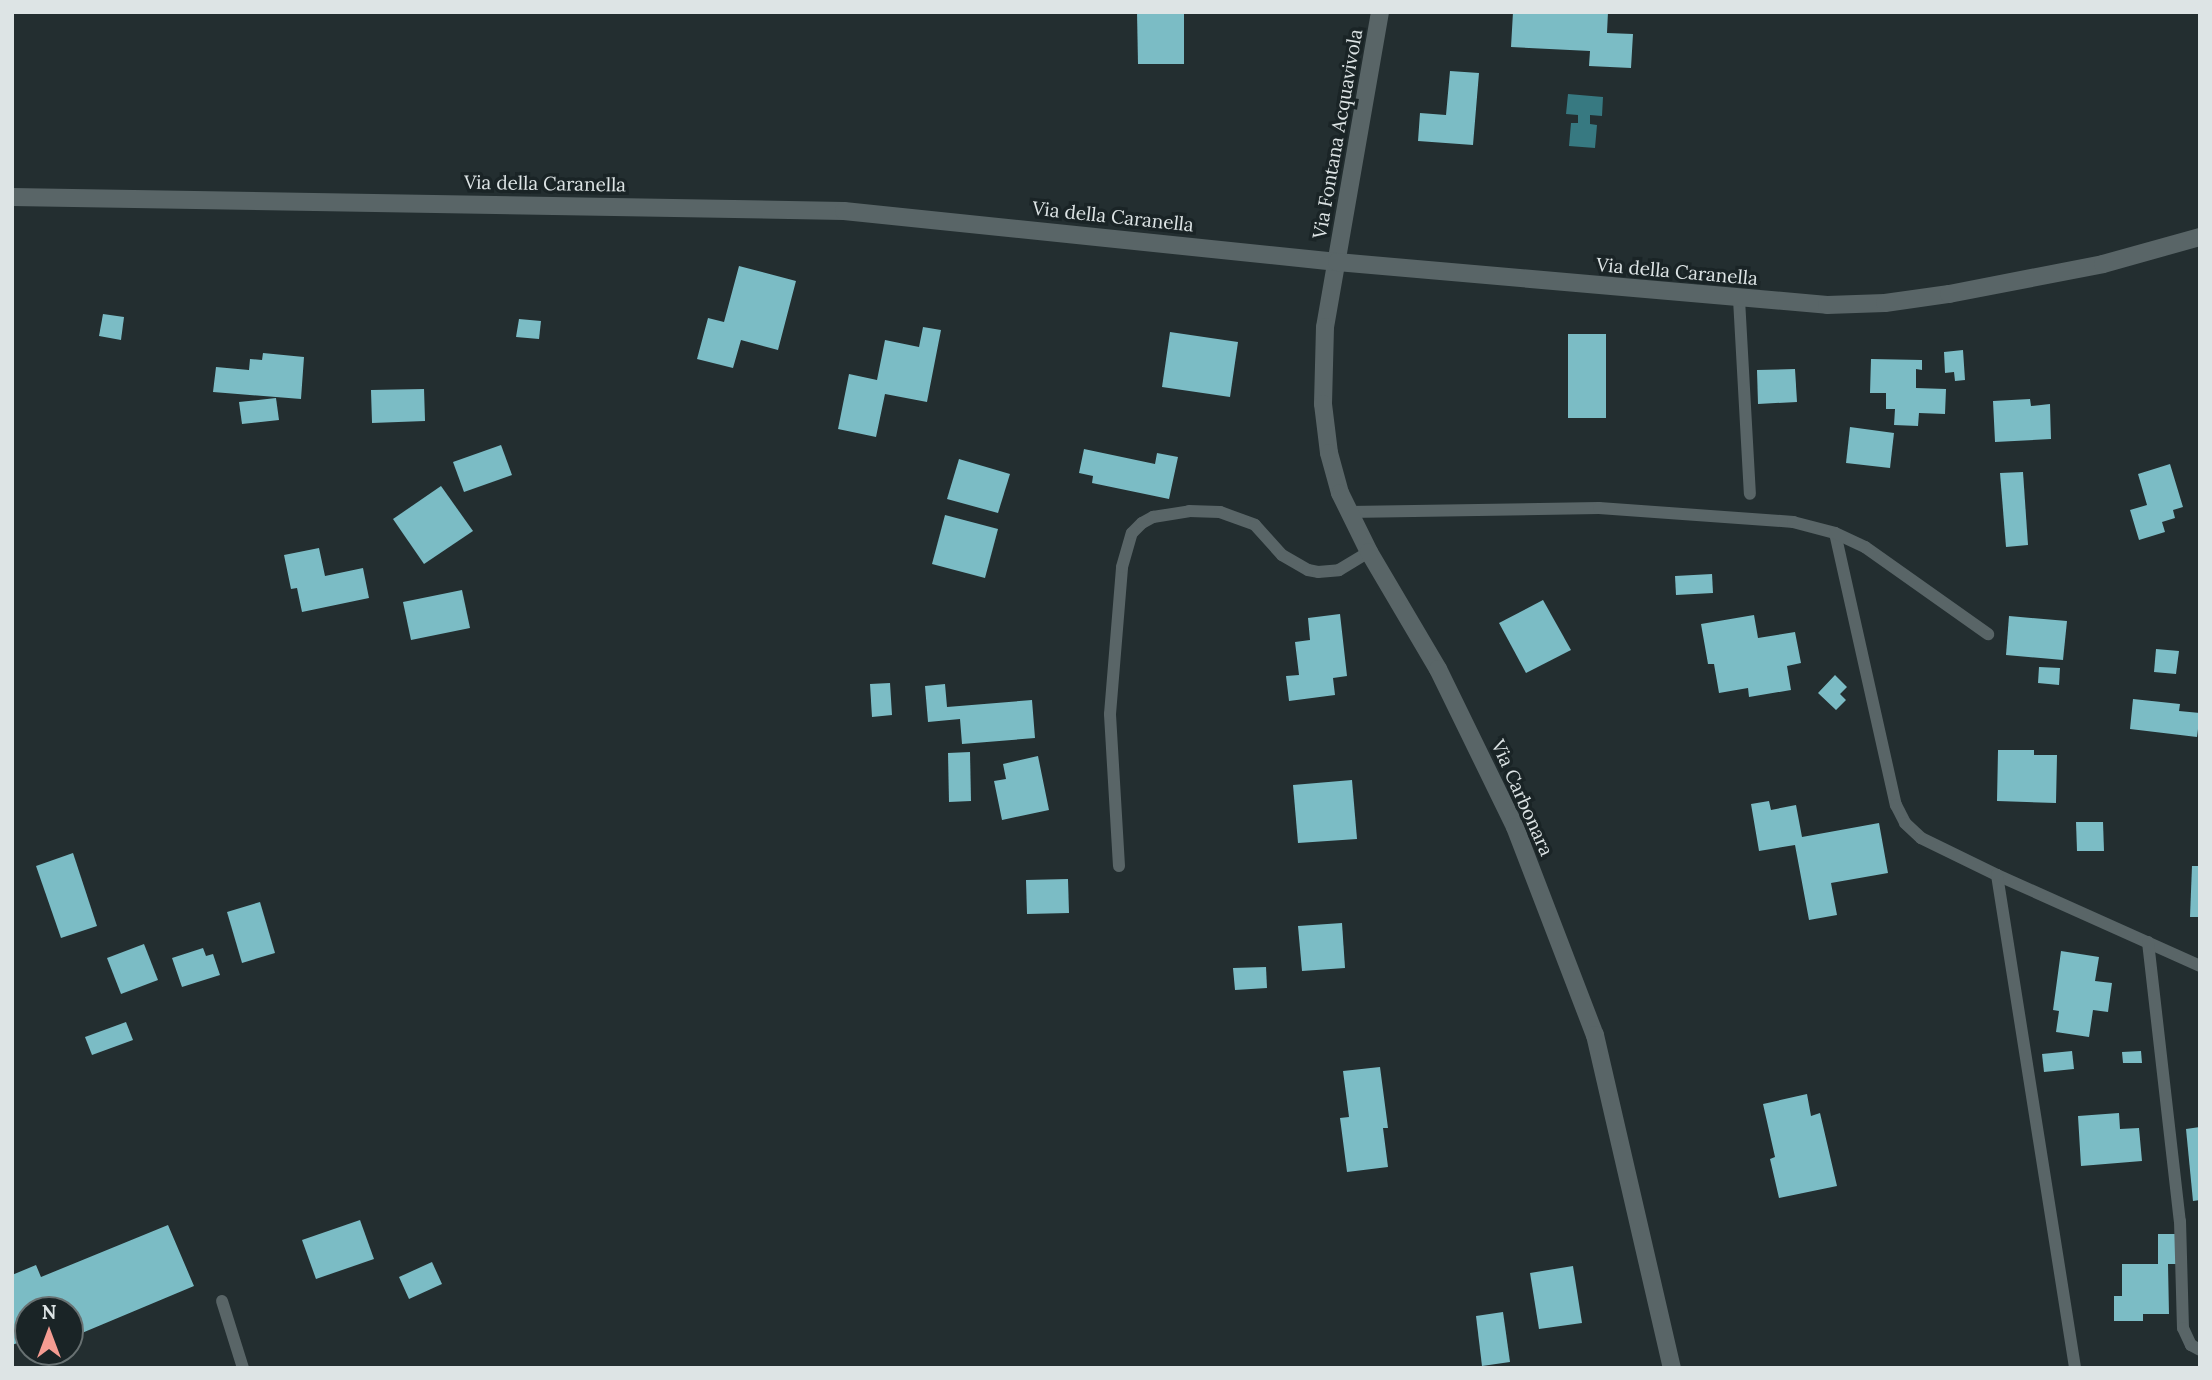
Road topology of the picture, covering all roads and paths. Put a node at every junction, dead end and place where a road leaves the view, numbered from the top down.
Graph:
1 (1380, 12) edge
2 (12, 197) edge
3 (2200, 237) edge
4 (1337, 262) junction
5 (1739, 299) junction
6 (1750, 495) dead end
7 (1349, 512) junction
8 (1835, 533) junction
9 (1369, 552) junction
10 (1988, 634) dead end
11 (1119, 866) dead end
12 (1997, 875) junction
13 (2148, 942) junction
14 (2200, 966) edge
15 (222, 1301) dead end
16 (2200, 1350) edge
17 (243, 1368) edge
18 (1671, 1368) edge
19 (2075, 1368) edge

1 - 4 main road, Via Fontana Acquavivola
2 - 4 main road, Via della Caranella
3 - 5 main road, Via della Caranella
4 - 5 main road, Via della Caranella
4 - 7 main road, Via Carbonara
5 - 6 lane
7 - 8 lane
7 - 9 main road, Via Carbonara
8 - 10 lane
8 - 12 lane
9 - 11 lane
9 - 18 main road, Via Carbonara
12 - 13 lane
12 - 19 lane
13 - 14 lane
13 - 16 lane
15 - 17 lane

